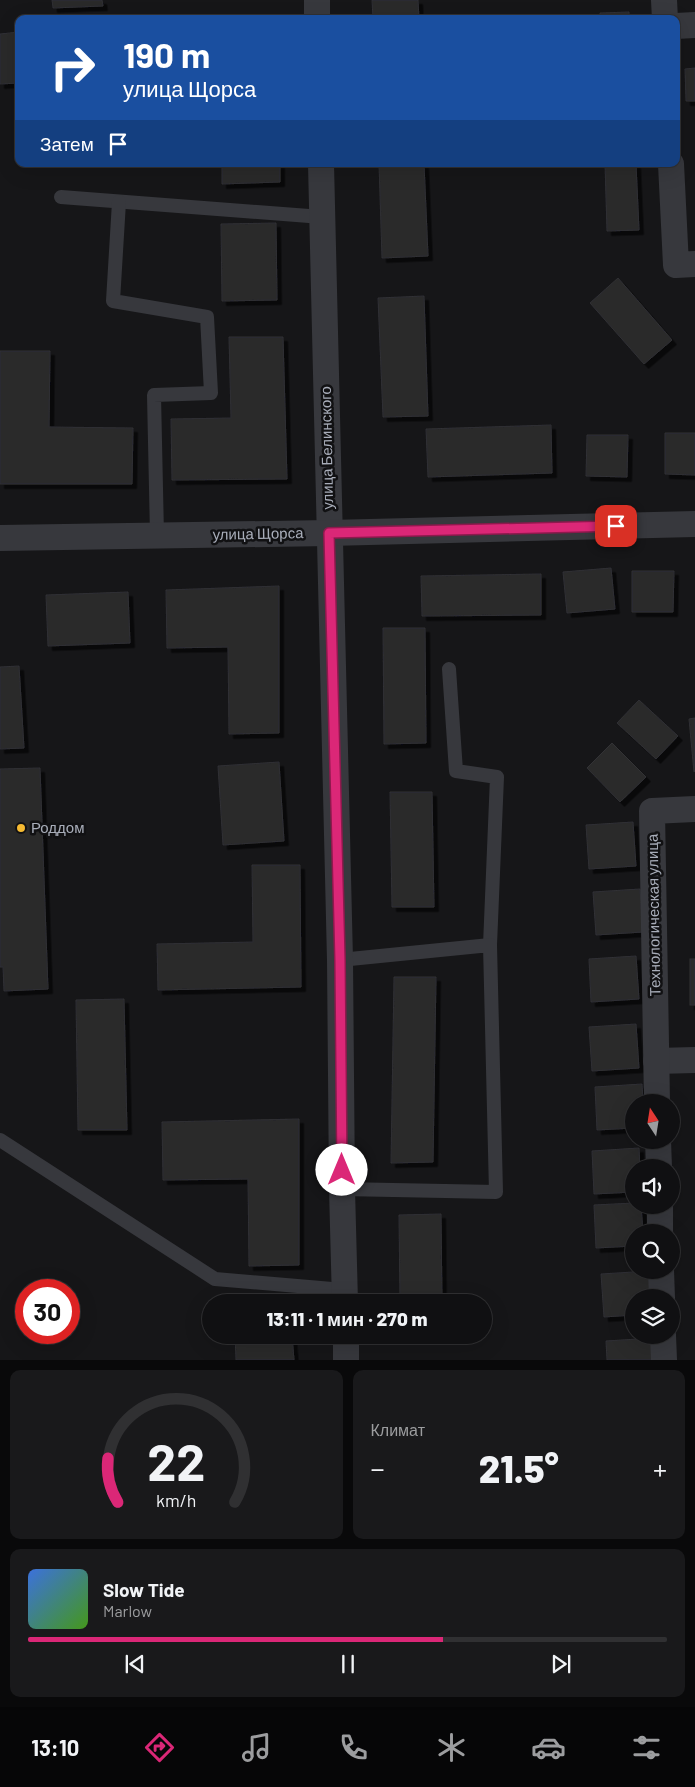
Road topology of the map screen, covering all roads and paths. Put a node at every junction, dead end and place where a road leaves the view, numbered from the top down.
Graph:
1 (317, 0) edge
2 (664, 0) edge
3 (318, 15) edge
4 (665, 15) edge
5 (695, 25) edge
6 (680, 26) edge
7 (320, 167) edge
8 (671, 167) edge
9 (61, 197) dead end
10 (119, 202) junction
11 (322, 217) junction
12 (695, 264) edge
13 (695, 524) edge
14 (329, 533) junction
15 (157, 536) junction
16 (0, 538) edge
17 (449, 669) dead end
18 (695, 809) edge
19 (490, 945) junction
20 (340, 960) junction
21 (695, 1060) edge
22 (656, 1061) junction
23 (657, 1094) edge
24 (0, 1140) edge
25 (342, 1189) junction
26 (330, 1294) edge
27 (345, 1294) edge
28 (346, 1344) edge
29 (663, 1344) edge
30 (346, 1360) edge
31 (664, 1360) edge

1 - 3 street
2 - 4 street
5 - 6 street
7 - 11 street, улица Белинского
8 - 12 street
9 - 10 lane
10 - 11 lane
10 - 15 lane
11 - 14 street, улица Белинского
13 - 14 street, улица Щорса
14 - 15 street, улица Щорса
14 - 20 street, улица Белинского
15 - 16 street, улица Щорса
17 - 19 lane
18 - 22 street, Технологическая улица
19 - 20 lane
19 - 25 lane
20 - 25 street, улица Белинского
21 - 22 street
22 - 23 street, Технологическая улица
24 - 26 lane
25 - 27 street, улица Белинского
28 - 30 street
29 - 31 street

